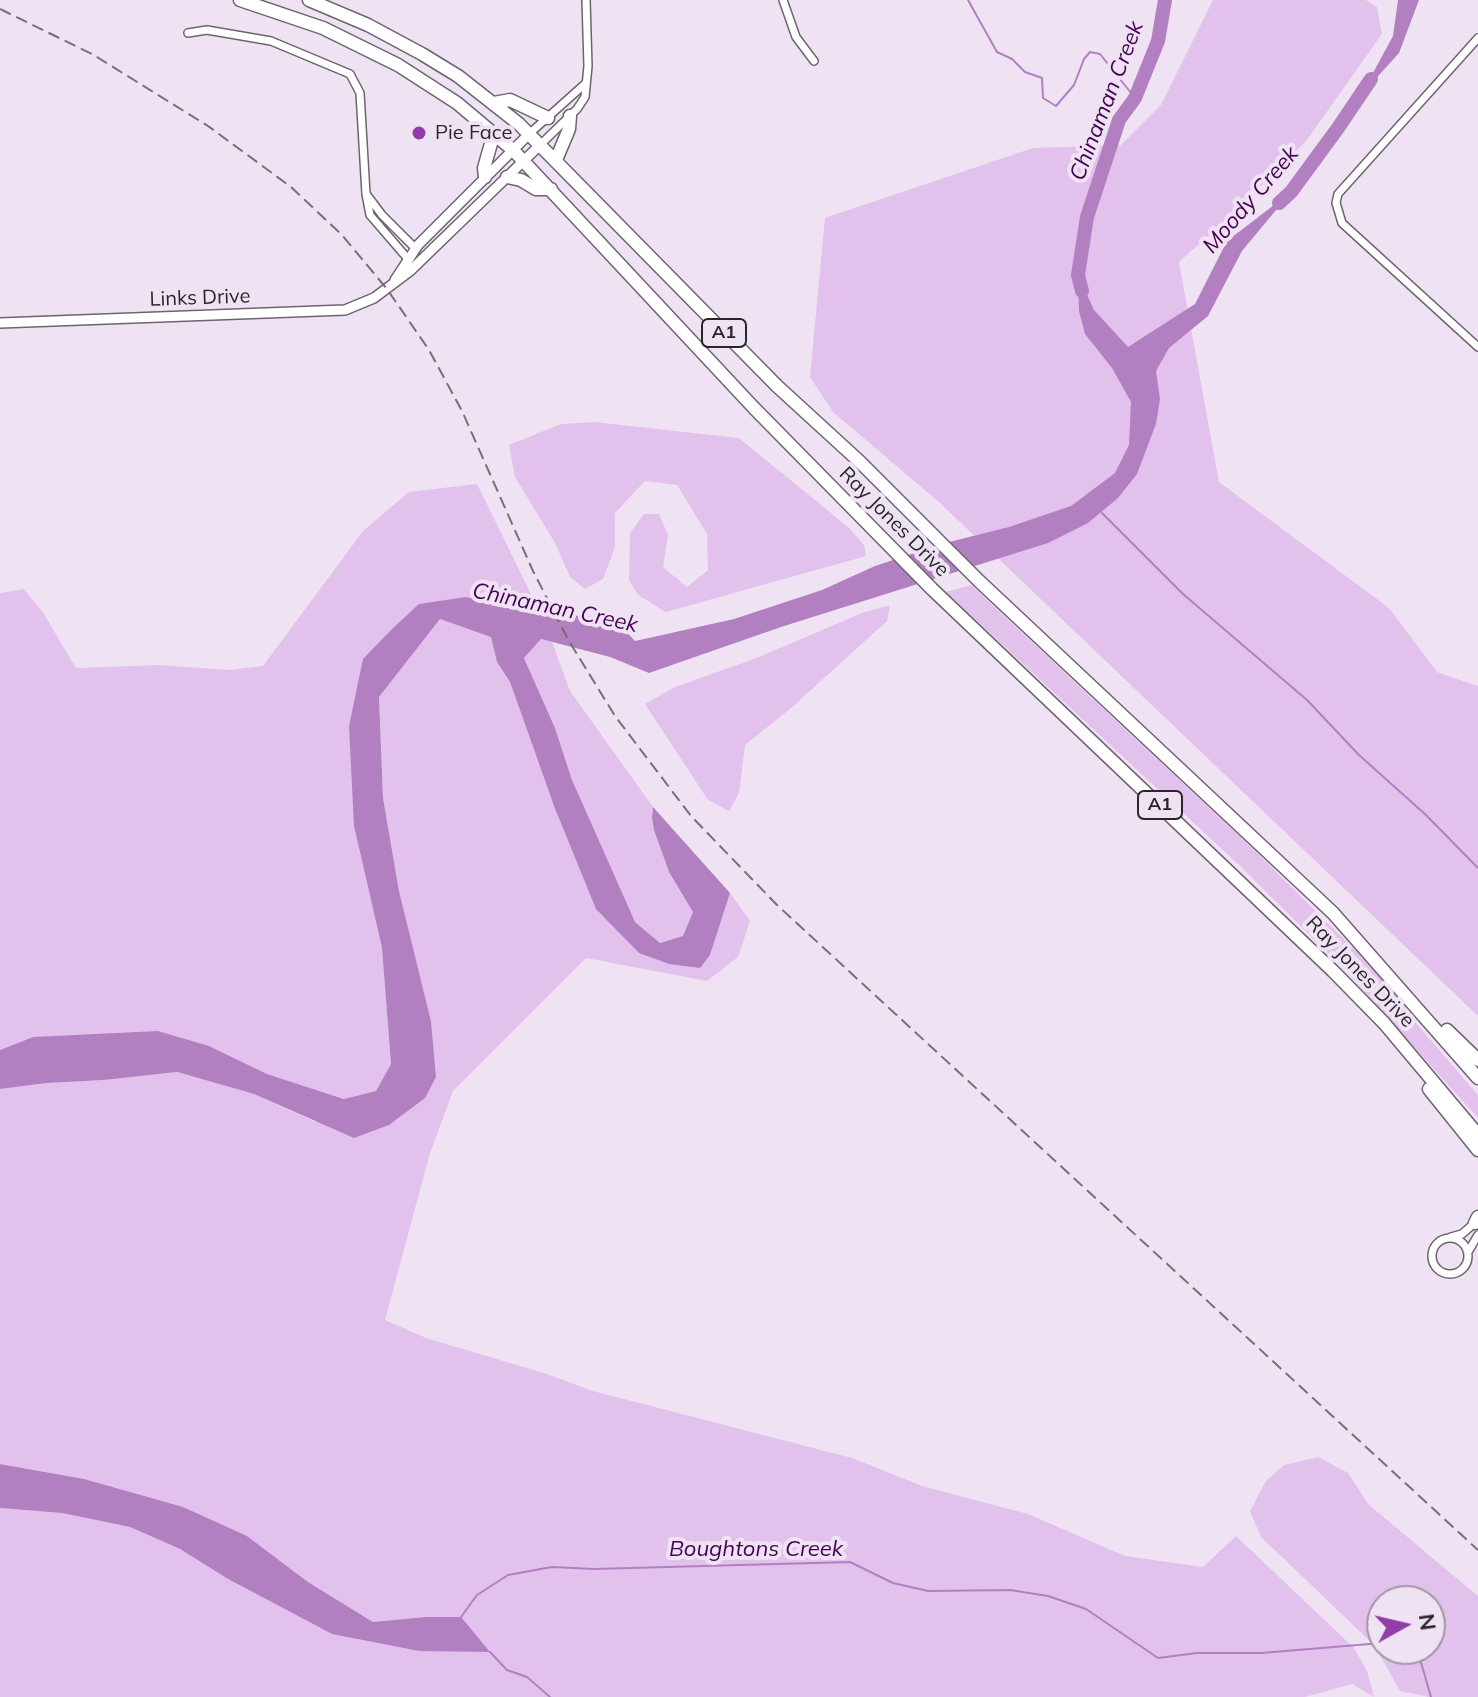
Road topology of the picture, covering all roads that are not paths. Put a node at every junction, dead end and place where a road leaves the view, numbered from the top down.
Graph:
1 (240, 0) edge
2 (309, 0) edge
3 (586, 0) edge
4 (783, 0) edge
5 (188, 33) dead end
6 (1478, 38) edge
7 (814, 61) dead end
8 (586, 83) junction
9 (494, 103) junction
10 (570, 116) junction
11 (548, 118) junction
12 (494, 133) junction
13 (529, 134) junction
14 (540, 145) junction
15 (513, 150) junction
16 (525, 160) junction
17 (556, 160) junction
18 (485, 177) junction
19 (507, 177) junction
20 (551, 189) junction
21 (366, 194) junction
22 (415, 248) junction
23 (408, 259) junction
24 (421, 261) junction
25 (394, 283) junction
26 (0, 323) edge
27 (1478, 347) edge
28 (1401, 987) junction
29 (1384, 1023) junction
30 (1478, 1060) edge
31 (1478, 1078) edge
32 (1478, 1135) edge
33 (1478, 1150) edge
34 (1477, 1224) edge
35 (1449, 1238) junction
36 (1468, 1252) junction

1 - 12 highway, Ray Jones Drive / A1
2 - 9 highway, Ray Jones Drive / A1
3 - 8 street
4 - 7 street
5 - 21 street
6 - 27 street
8 - 10 street
8 - 11 street
9 - 11 highway
9 - 13 highway, Ray Jones Drive / A1
10 - 14 street
10 - 17 highway
11 - 13 street
12 - 15 highway, Ray Jones Drive / A1
12 - 18 highway
13 - 14 highway, Ray Jones Drive / A1
13 - 15 street, Links Drive
14 - 16 street, Links Drive
14 - 17 highway, Ray Jones Drive / A1
15 - 16 highway, Ray Jones Drive / A1
15 - 18 street, Links Drive
16 - 19 street, Links Drive
16 - 20 highway, Ray Jones Drive / A1
17 - 28 highway, Ray Jones Drive / A1
18 - 22 street, Links Drive
19 - 20 highway
19 - 24 street, Links Drive
20 - 29 highway, Ray Jones Drive / A1
21 - 22 street
21 - 23 street
22 - 23 street, Links Drive
22 - 24 street
23 - 24 street
23 - 25 street, Links Drive
24 - 25 street, Links Drive
25 - 26 street, Links Drive
28 - 30 highway
28 - 31 highway, Ray Jones Drive / A1
29 - 32 highway, Ray Jones Drive / A1
29 - 33 highway
34 - 35 street
34 - 36 street
35 - 36 street
35 - 36 street

